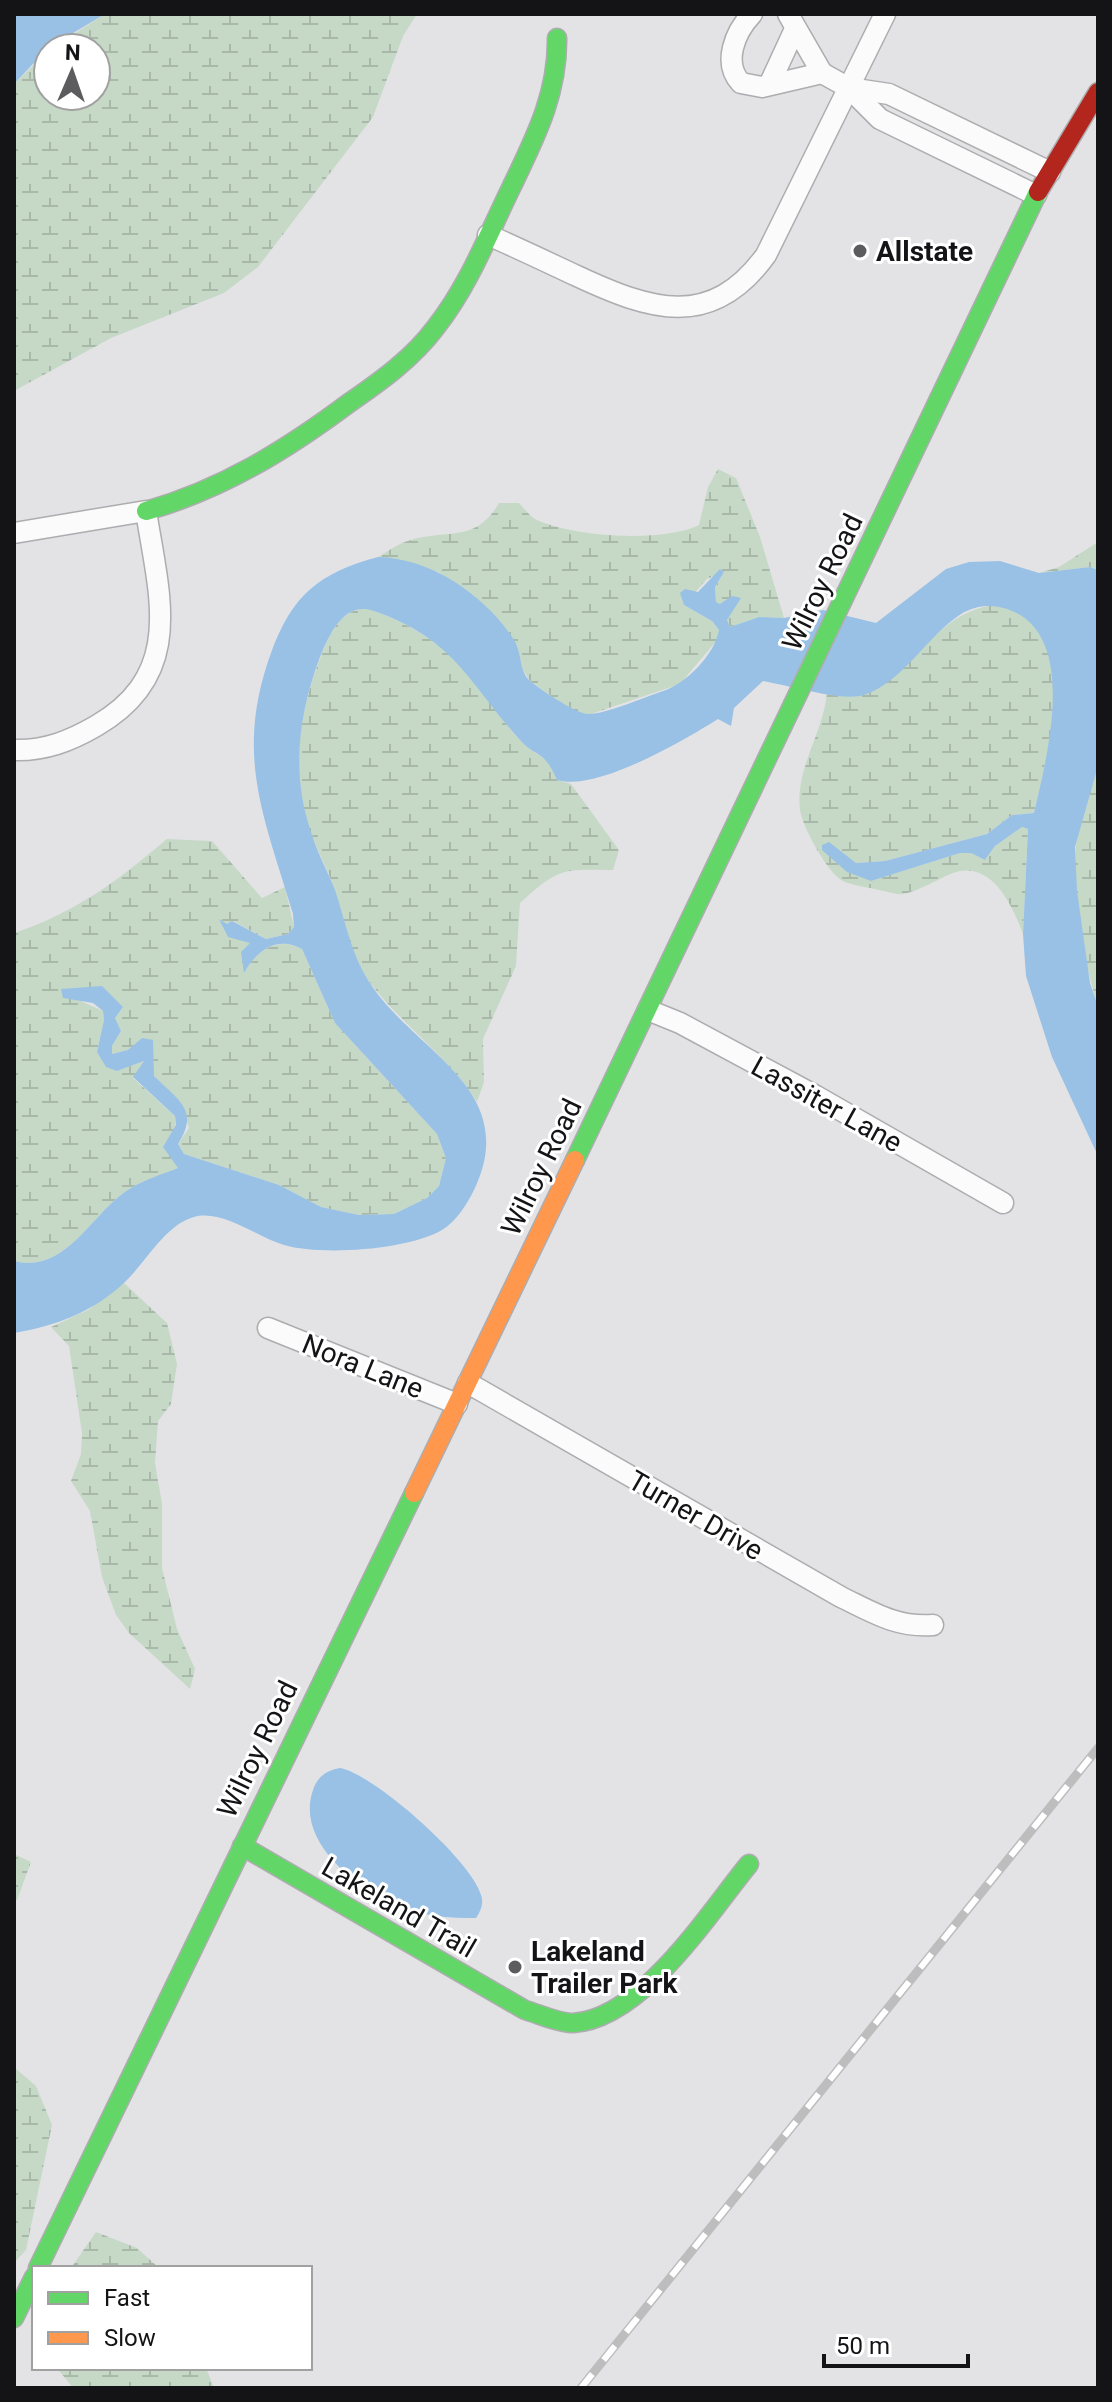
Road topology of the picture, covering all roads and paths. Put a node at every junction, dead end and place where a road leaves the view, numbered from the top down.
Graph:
1 (752, 14) edge
2 (885, 14) edge
3 (792, 22) edge
4 (557, 38) dead end
5 (822, 73) junction
6 (770, 83) junction
7 (849, 88) junction
8 (1098, 92) edge
9 (1050, 172) junction
10 (1036, 195) junction
11 (488, 235) junction
12 (146, 511) junction
13 (14, 533) edge
14 (14, 750) edge
15 (648, 1010) junction
16 (1003, 1203) dead end
17 (268, 1328) dead end
18 (468, 1383) junction
19 (457, 1404) junction
20 (933, 1625) dead end
21 (242, 1846) junction
22 (749, 1864) dead end
23 (39, 2266) edge
24 (32, 2281) edge
25 (14, 2318) edge

1 - 6 street
2 - 7 street
3 - 5 street
3 - 6 street
4 - 11 main road
5 - 6 street
5 - 7 street
7 - 9 street
7 - 10 street
7 - 11 street
8 - 9 main road, Wilroy Road
9 - 10 main road, Wilroy Road
10 - 15 main road, Wilroy Road
11 - 12 main road
12 - 13 street
12 - 14 street
15 - 16 street, Lassiter Lane
15 - 18 main road, Wilroy Road
17 - 19 street, Nora Lane
18 - 19 main road, Wilroy Road
18 - 20 street, Turner Drive
19 - 21 main road, Wilroy Road
21 - 22 main road, Lakeland Trail
21 - 23 main road, Wilroy Road
24 - 25 main road

